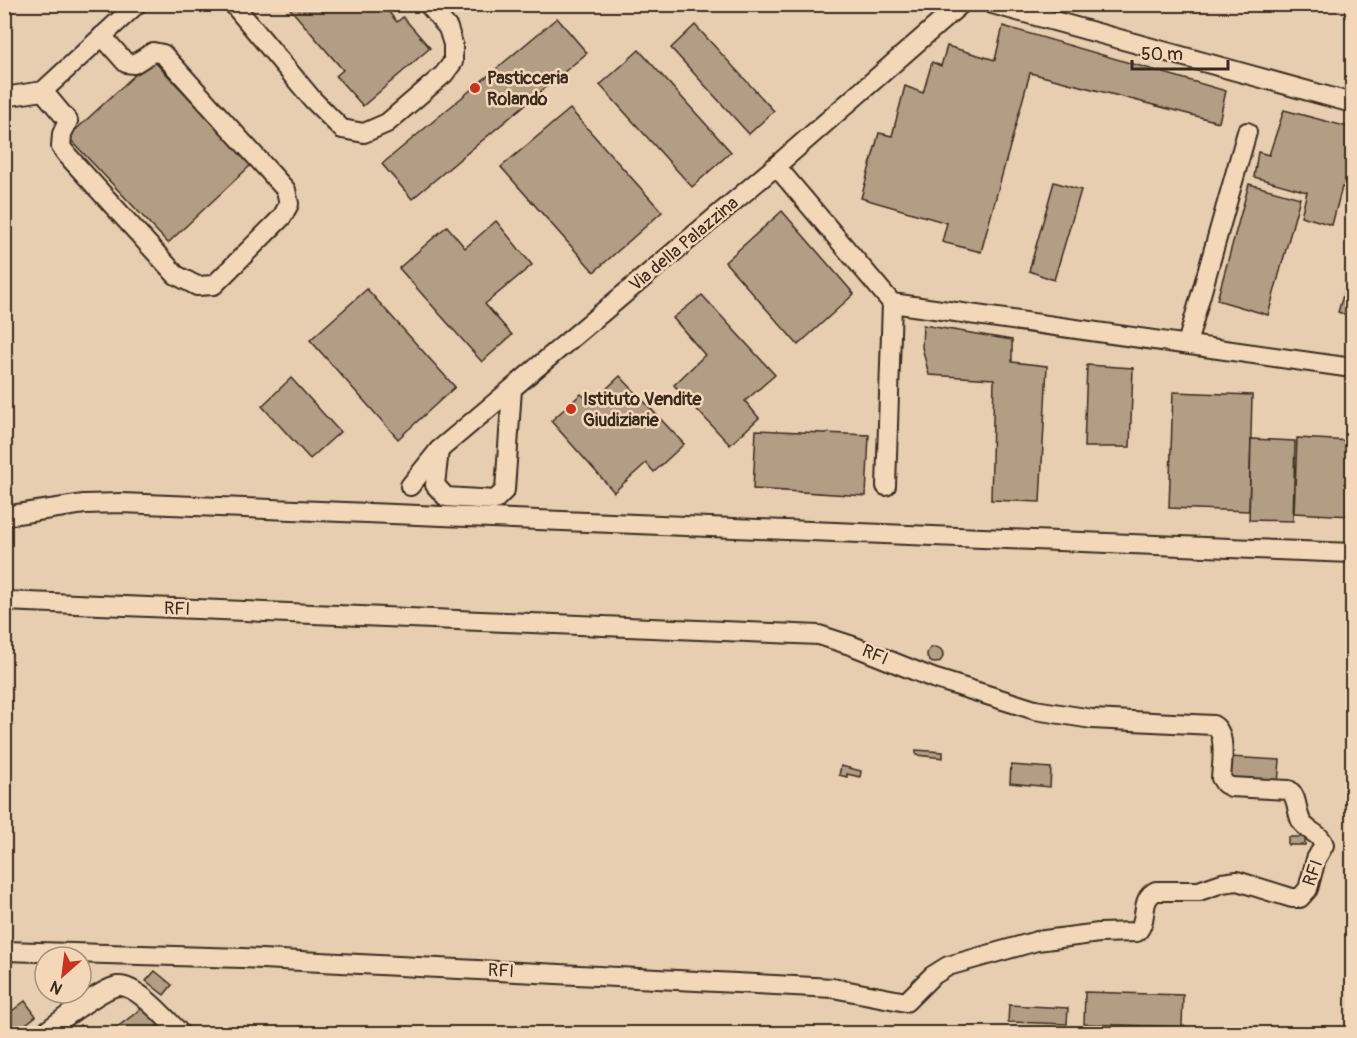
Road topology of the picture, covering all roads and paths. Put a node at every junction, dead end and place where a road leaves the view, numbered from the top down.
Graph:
1 (137, 4) edge
2 (233, 4) edge
3 (428, 4) edge
4 (961, 4) edge
5 (992, 4) edge
6 (102, 36) junction
7 (43, 91) junction
8 (4, 97) edge
9 (1353, 103) edge
10 (1247, 132) dead end
11 (776, 166) junction
12 (892, 303) junction
13 (1187, 344) junction
14 (1353, 368) edge
15 (512, 389) junction
16 (439, 450) junction
17 (410, 486) dead end
18 (886, 486) dead end
19 (4, 516) edge
20 (1353, 552) edge
21 (4, 601) edge
22 (4, 951) edge
23 (42, 1034) edge
24 (181, 1034) edge

1 - 6 street
2 - 3 street
4 - 11 street, Via della Palazzina
5 - 9 street
6 - 7 street
6 - 7 street
7 - 8 street
10 - 13 street
11 - 12 street
11 - 15 street, Via della Palazzina
12 - 13 street
12 - 18 street
13 - 14 street
15 - 16 street, Via della Palazzina
15 - 16 street
16 - 17 street, Via della Palazzina
19 - 20 street
21 - 22 street, RFI
23 - 24 street

